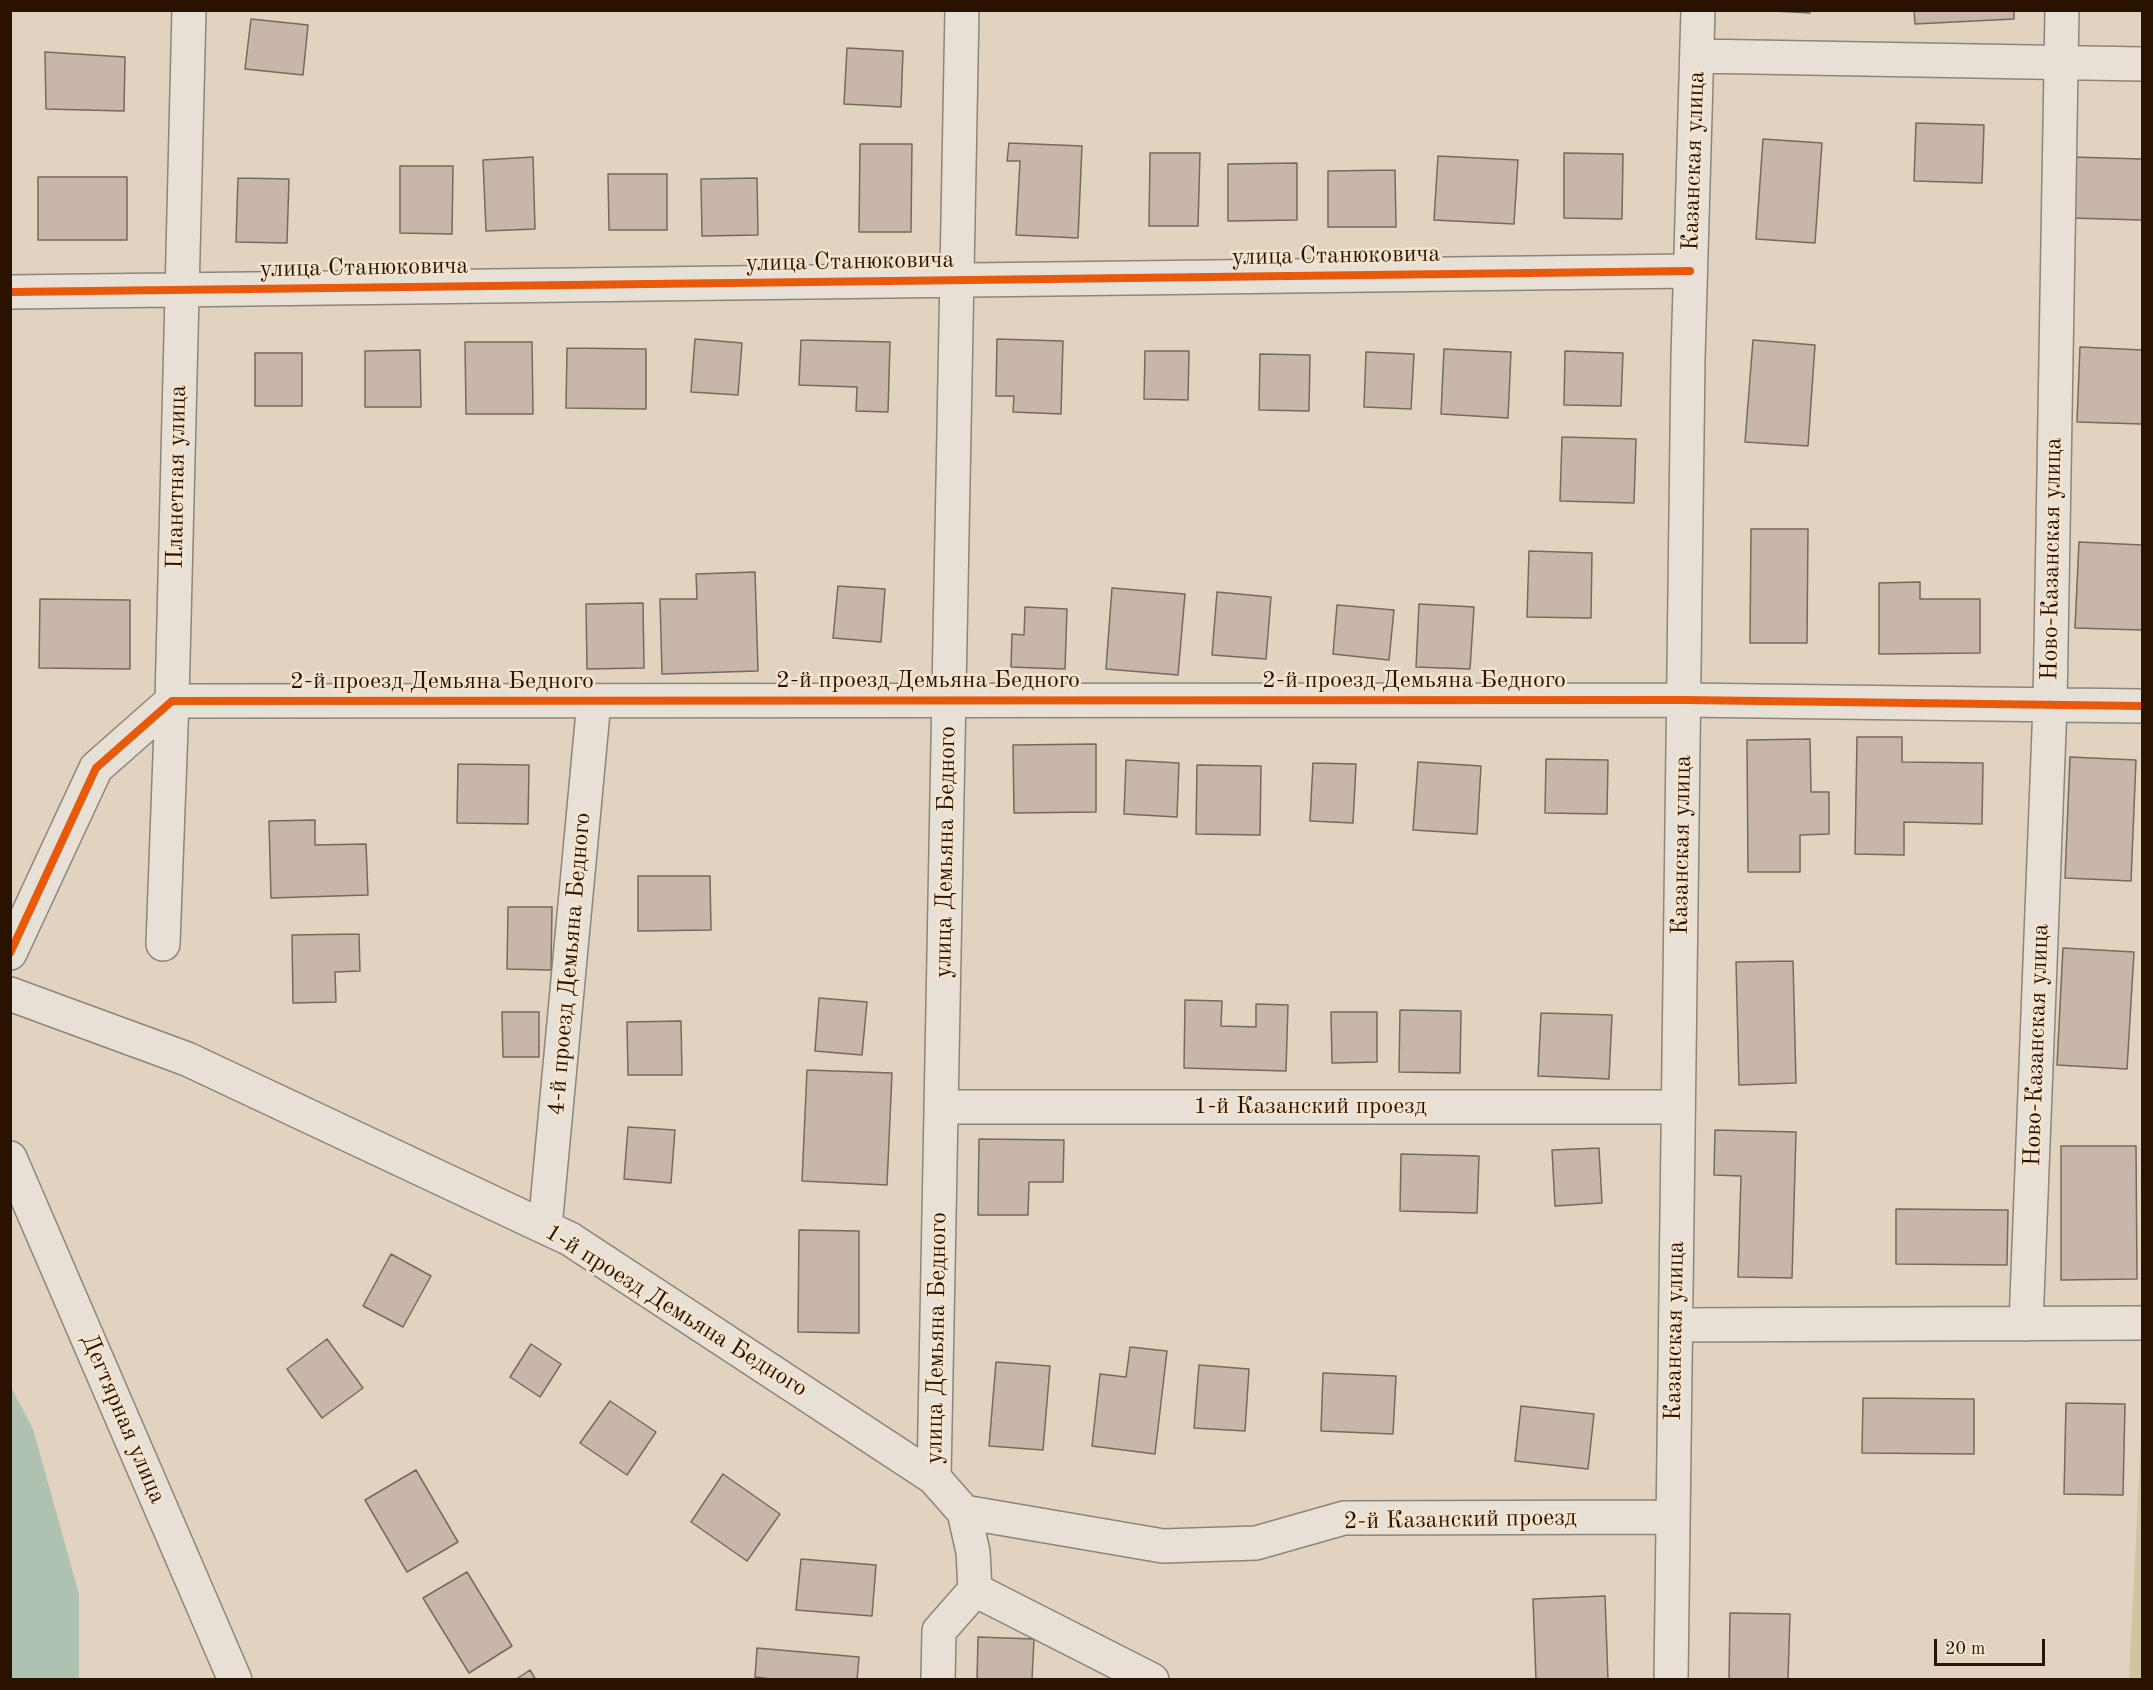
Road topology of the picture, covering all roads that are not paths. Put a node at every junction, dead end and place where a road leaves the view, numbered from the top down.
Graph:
1 (189, 10) edge
2 (962, 10) edge
3 (1698, 10) edge
4 (2062, 10) edge
5 (1697, 56) junction
6 (2060, 62) junction
7 (2142, 64) edge
8 (1690, 272) junction
9 (958, 280) junction
10 (182, 289) junction
11 (10, 292) edge
12 (1684, 700) junction
13 (172, 701) junction
14 (594, 701) junction
15 (948, 701) junction
16 (2050, 705) junction
17 (2142, 706) edge
18 (163, 944) dead end
19 (10, 953) edge
20 (10, 994) edge
21 (941, 1107) junction
22 (1678, 1107) junction
23 (10, 1158) edge
24 (546, 1227) junction
25 (2142, 1323) edge
26 (2026, 1324) junction
27 (1676, 1325) junction
28 (934, 1478) junction
29 (964, 1512) junction
30 (1673, 1517) junction
31 (975, 1590) junction
32 (235, 1680) edge
33 (938, 1680) edge
34 (1152, 1680) edge
35 (1671, 1680) edge

1 - 10 street, Планетная улица
2 - 9 street, улица Демьяна Бедного
3 - 5 street, Казанская улица
4 - 6 street, Ново-Казанская улица
5 - 6 street
5 - 8 street, Казанская улица
6 - 7 street
6 - 16 street, Ново-Казанская улица
8 - 9 street, улица Станюковича
8 - 12 street, Казанская улица
9 - 10 street, улица Станюковича
9 - 15 street, улица Демьяна Бедного
10 - 11 street, улица Станюковича
10 - 13 street, Планетная улица
12 - 15 street, 2-й проезд Демьяна Бедного
12 - 16 street, 2-й проезд Демьяна Бедного
12 - 22 street, Казанская улица
13 - 14 street, 2-й проезд Демьяна Бедного
13 - 18 street, Планетная улица
13 - 19 street
14 - 15 street, 2-й проезд Демьяна Бедного
14 - 24 street, 4-й проезд Демьяна Бедного
15 - 21 street, улица Демьяна Бедного
16 - 17 street, 2-й проезд Демьяна Бедного
16 - 26 street, Ново-Казанская улица
20 - 24 street, 1-й проезд Демьяна Бедного
21 - 22 street, 1-й Казанский проезд
21 - 28 street, улица Демьяна Бедного
22 - 27 street, Казанская улица
23 - 32 street, Дегтярная улица
24 - 28 street, 1-й проезд Демьяна Бедного
25 - 26 street
26 - 27 street
27 - 30 street, Казанская улица
28 - 29 street, 1-й проезд Демьяна Бедного
29 - 30 street, 2-й Казанский проезд
29 - 31 street, 1-й проезд Демьяна Бедного
30 - 35 street, Казанская улица
31 - 33 street
31 - 34 street

